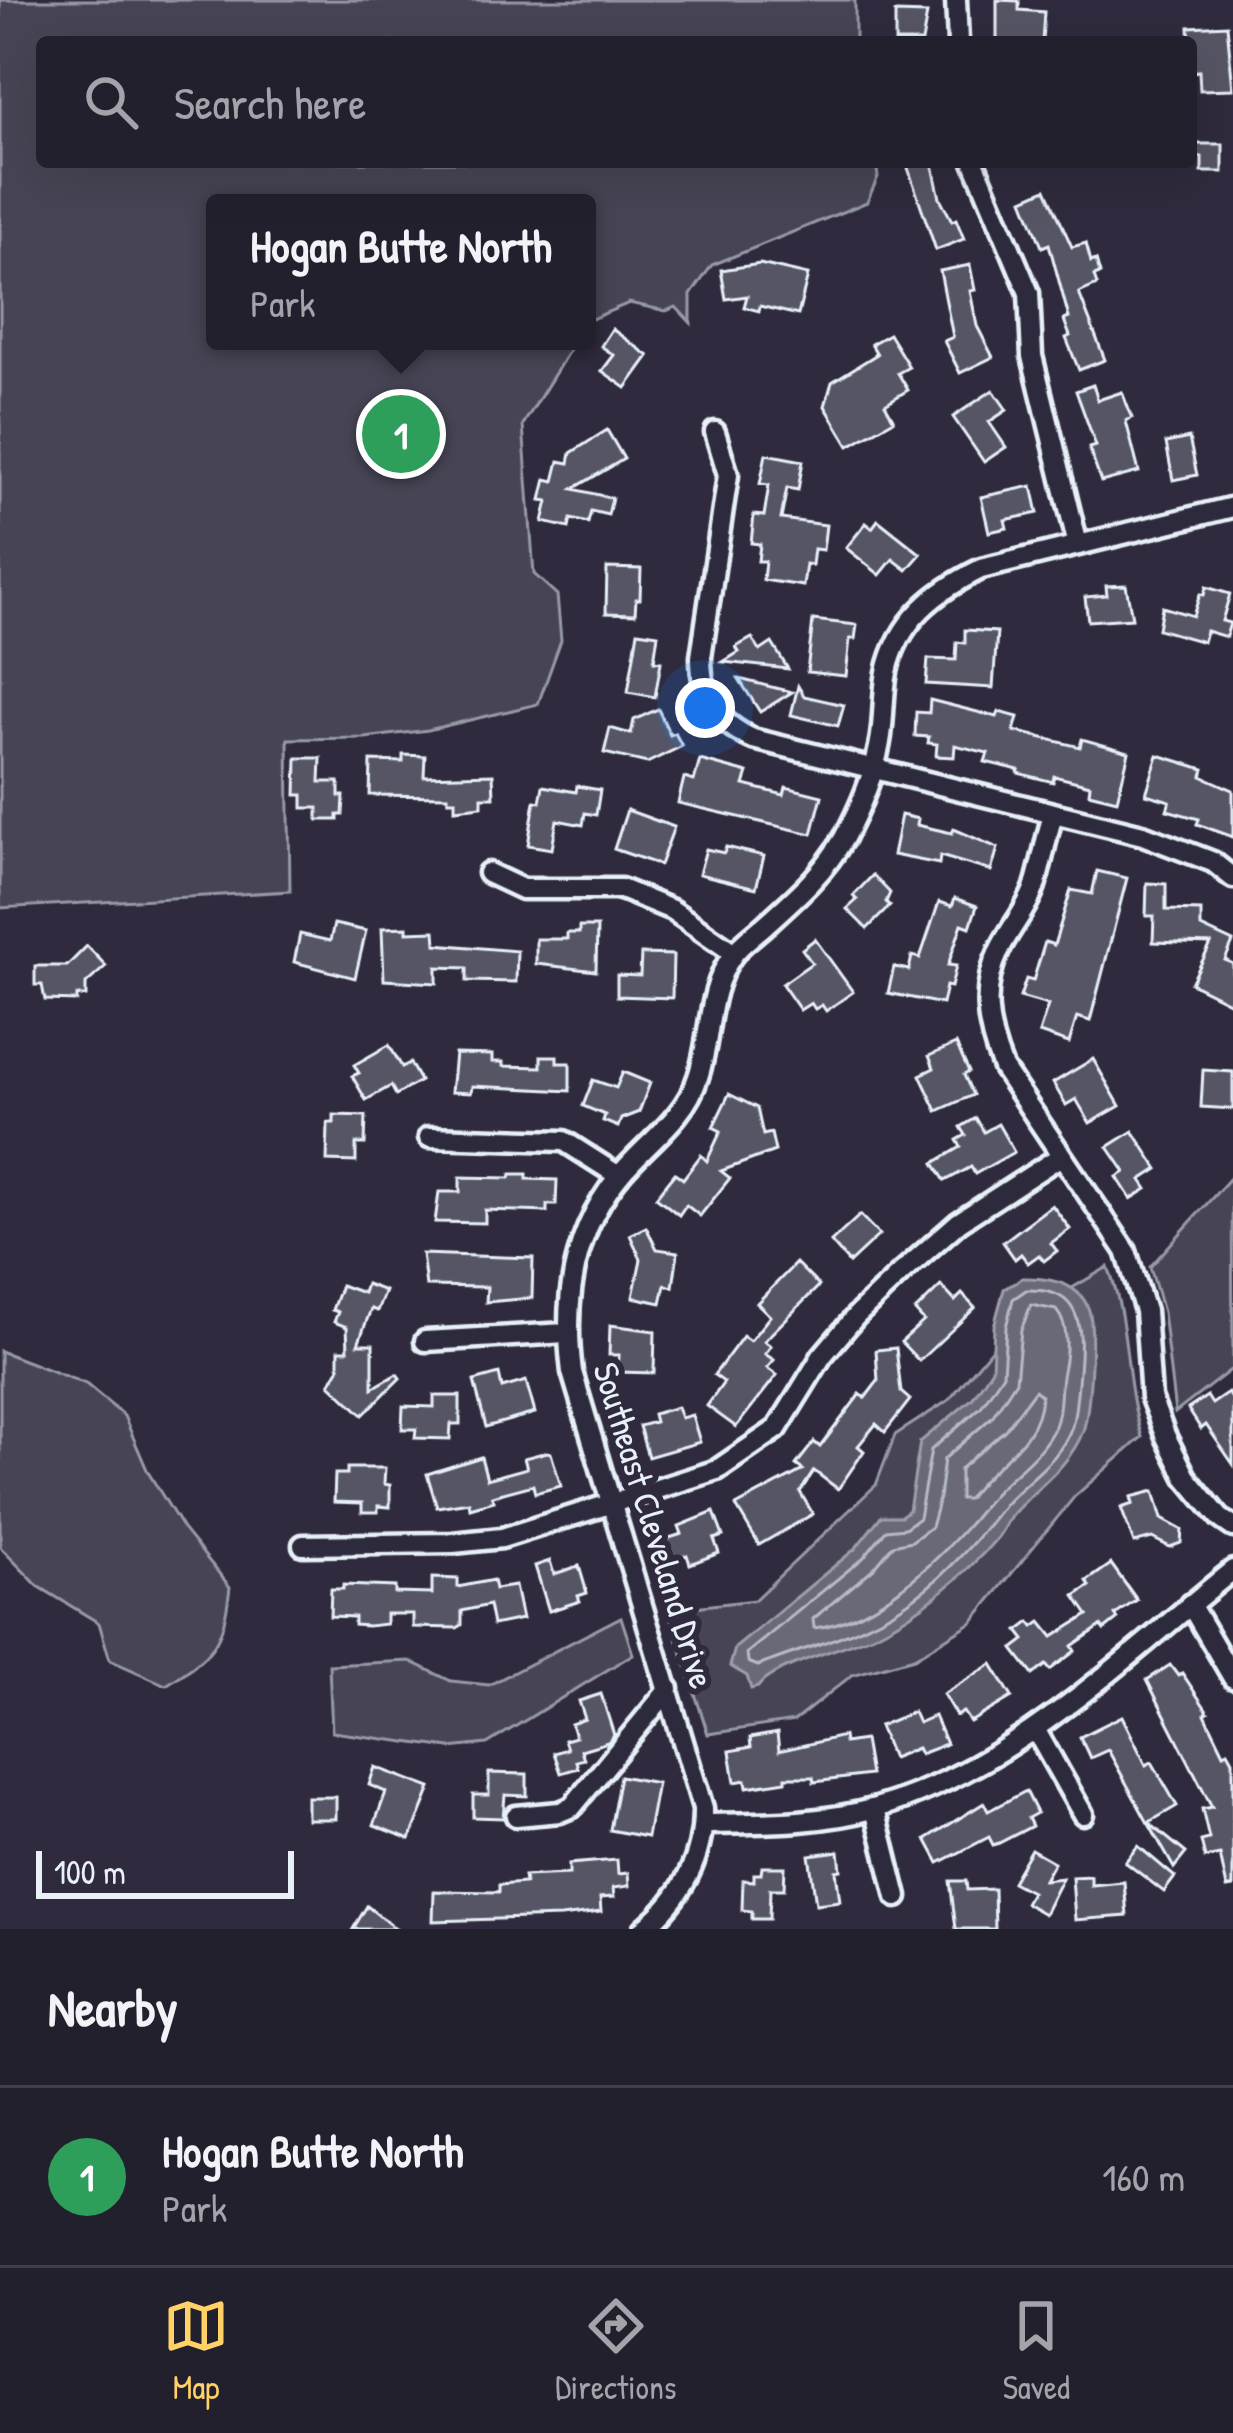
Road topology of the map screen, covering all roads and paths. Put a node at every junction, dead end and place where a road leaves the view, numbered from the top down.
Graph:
1 (956, 0) edge
2 (958, 36) edge
3 (977, 168) edge
4 (715, 432) dead end
5 (1233, 507) edge
6 (1078, 545) junction
7 (874, 770) junction
8 (1053, 814) junction
9 (488, 873) dead end
10 (1233, 878) edge
11 (734, 953) junction
12 (429, 1137) dead end
13 (1061, 1156) junction
14 (619, 1176) junction
15 (567, 1333) junction
16 (424, 1341) dead end
17 (610, 1504) junction
18 (1233, 1527) edge
19 (303, 1545) dead end
20 (1233, 1570) edge
21 (1190, 1604) junction
22 (1233, 1678) edge
23 (669, 1690) junction
24 (1035, 1729) junction
25 (875, 1809) junction
26 (1083, 1814) dead end
27 (516, 1816) dead end
28 (703, 1824) junction
29 (897, 1897) dead end
30 (644, 1929) edge

1 - 2 street
3 - 6 street
4 - 7 street
5 - 6 street
6 - 7 street, Southeast Cleveland Drive
7 - 8 street
7 - 11 street, Southeast Cleveland Drive
8 - 10 street
8 - 13 street
9 - 11 street
11 - 14 street, Southeast Cleveland Drive
12 - 14 street
13 - 17 street
13 - 18 street
14 - 15 street, Southeast Cleveland Drive
15 - 16 street
15 - 17 street, Southeast Cleveland Drive
17 - 19 street
17 - 23 street, Southeast Cleveland Drive
20 - 21 street
21 - 22 street
21 - 24 street
23 - 27 street
23 - 28 street, Southeast Cleveland Drive
24 - 25 street
24 - 26 street
25 - 28 street
25 - 29 street
28 - 30 street, Southeast Cleveland Drive

